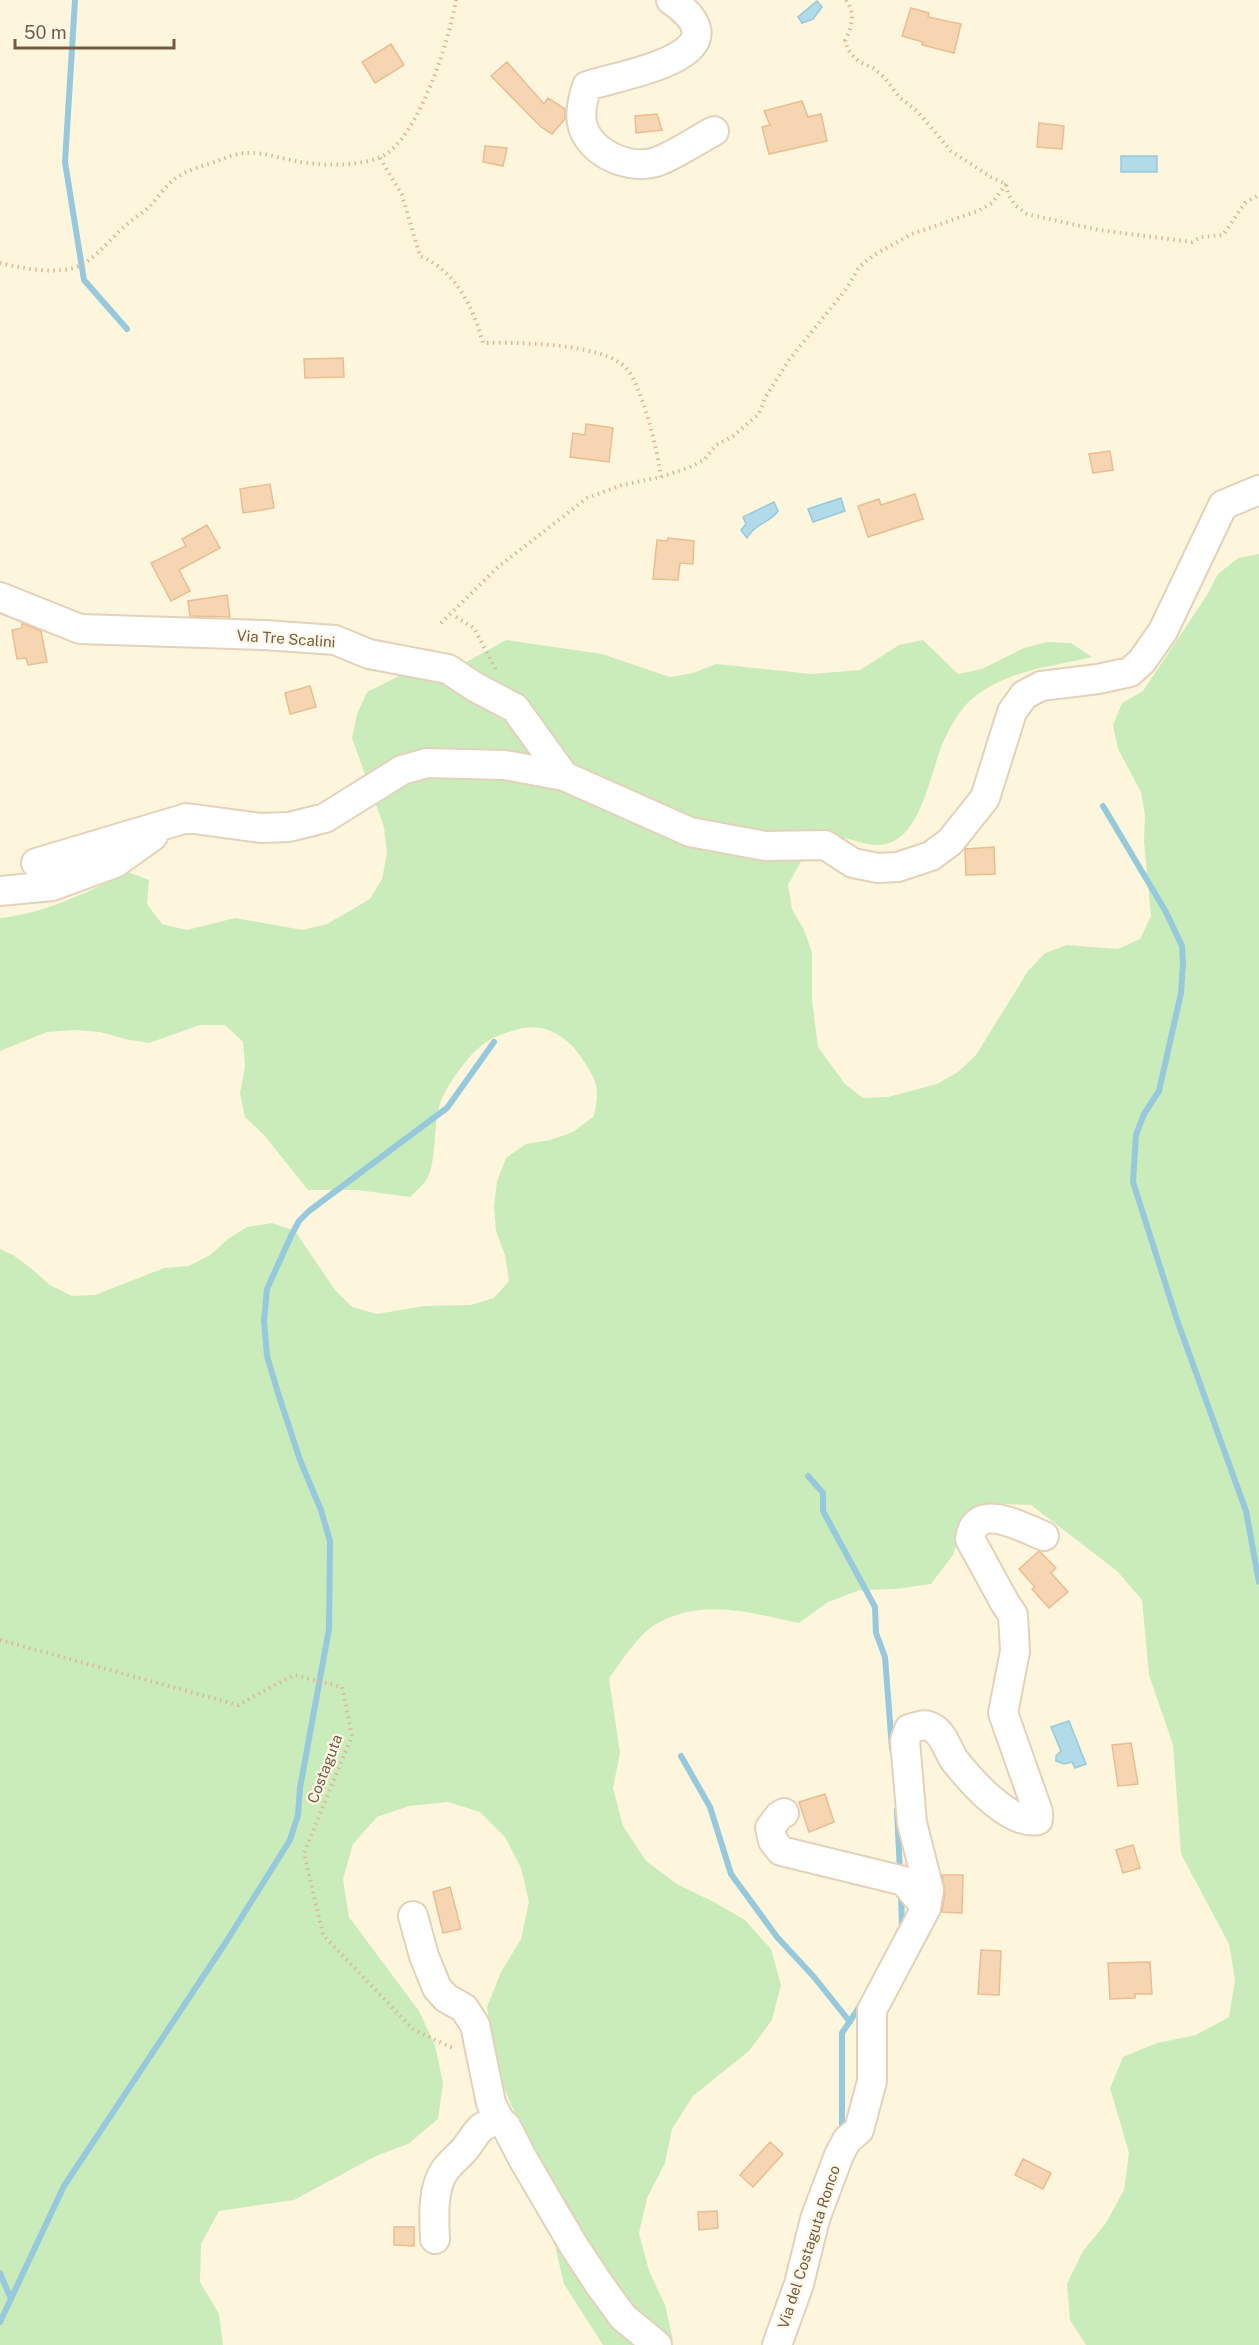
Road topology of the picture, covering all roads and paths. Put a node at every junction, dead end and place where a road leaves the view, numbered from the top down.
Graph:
1 (456, 0) edge
2 (672, 0) edge
3 (846, 0) edge
4 (714, 131) dead end
5 (380, 158) junction
6 (1006, 184) junction
7 (1259, 195) edge
8 (0, 263) edge
9 (661, 477) junction
10 (1259, 490) edge
11 (0, 597) edge
12 (456, 617) dead end
13 (441, 623) dead end
14 (498, 672) dead end
15 (564, 776) junction
16 (172, 823) junction
17 (36, 862) dead end
18 (0, 891) edge
19 (1044, 1536) dead end
20 (0, 1640) edge
21 (784, 1813) dead end
22 (926, 1908) junction
23 (413, 1916) dead end
24 (482, 2064) junction
25 (500, 2121) junction
26 (435, 2239) dead end
27 (657, 2345) edge
28 (777, 2345) edge

1 - 5 path
2 - 4 street
3 - 6 path
5 - 8 path
5 - 9 path
6 - 7 path
6 - 9 path
9 - 13 path
10 - 15 street
11 - 15 street, Via Tre Scalini
12 - 14 path
15 - 16 street
16 - 17 street
16 - 18 street
19 - 22 street, Via del Costaguta Ronco
20 - 24 path, Costaguta
21 - 22 street
22 - 28 street, Via del Costaguta Ronco
23 - 24 street
24 - 25 street
25 - 26 street
25 - 27 street

